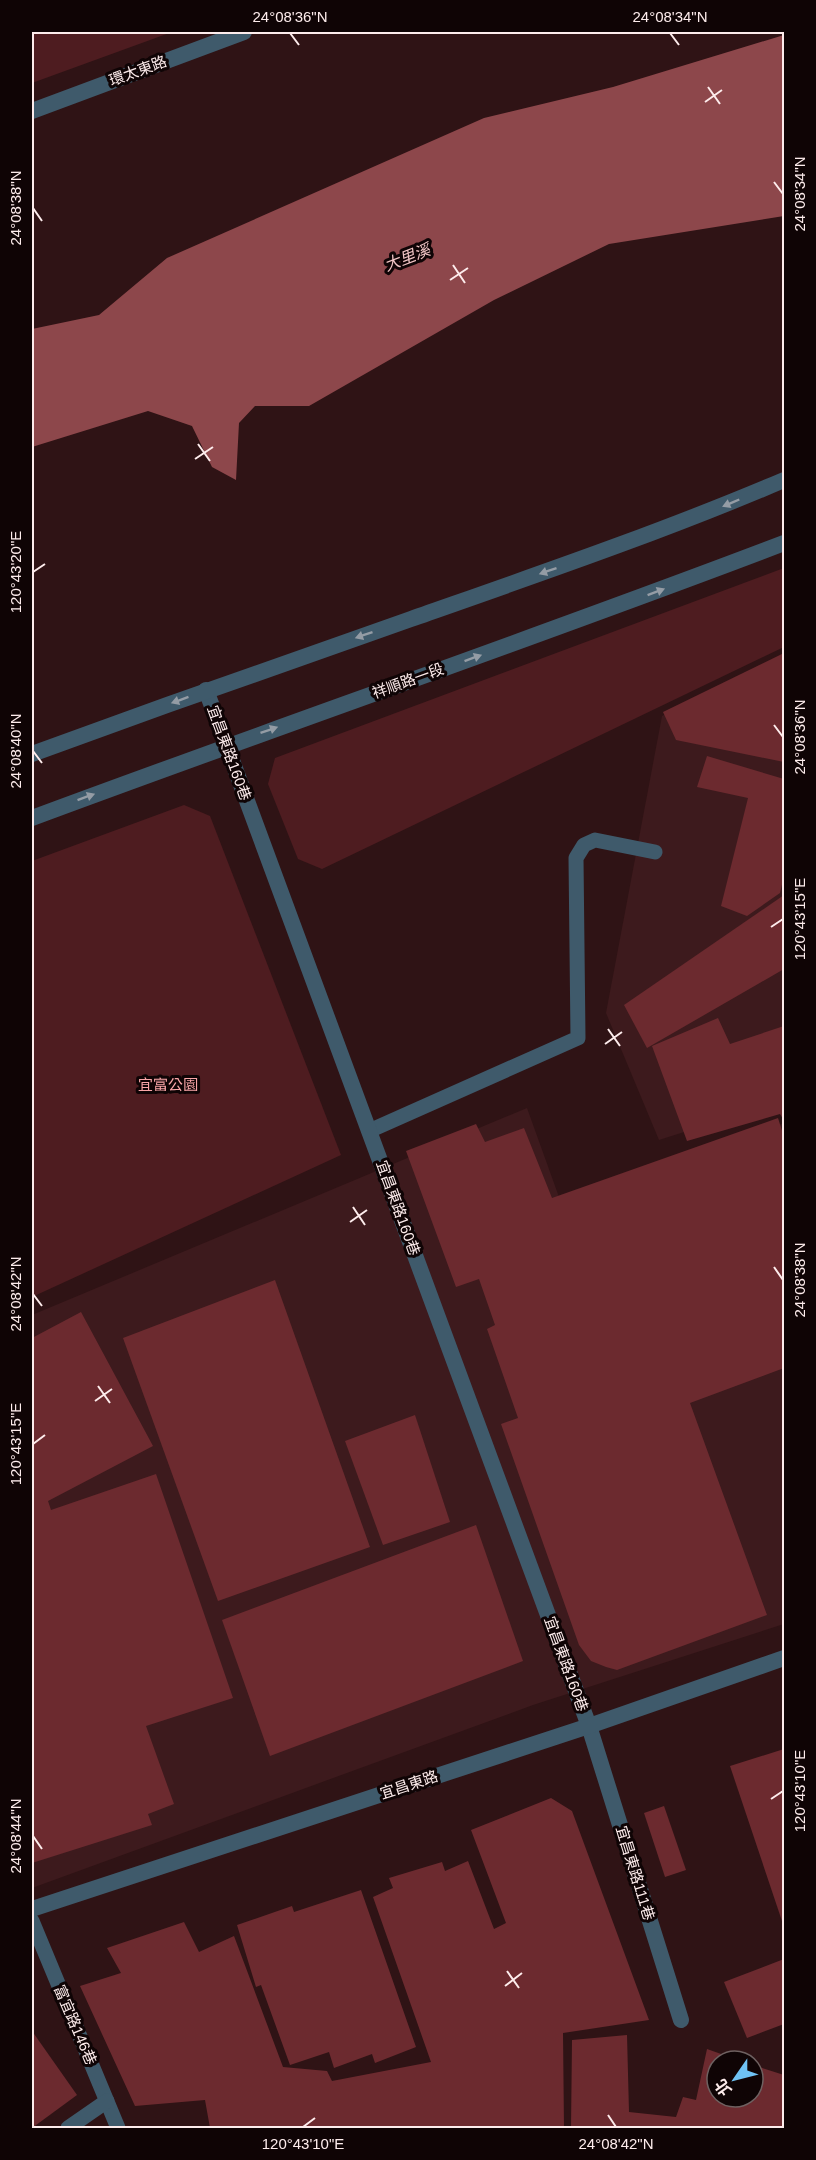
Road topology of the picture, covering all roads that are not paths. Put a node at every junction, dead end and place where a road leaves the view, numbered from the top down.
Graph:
1 (244, 32) edge
2 (32, 111) edge
3 (784, 480) edge
4 (784, 543) edge
5 (206, 690) junction
6 (226, 745) junction
7 (32, 754) edge
8 (32, 818) edge
9 (655, 852) dead end
10 (369, 1131) junction
11 (784, 1658) edge
12 (589, 1726) junction
13 (32, 1909) edge
14 (32, 1921) edge
15 (681, 2020) dead end
16 (107, 2101) junction
17 (68, 2128) edge
18 (118, 2128) edge

1 - 2 street, 環太東路
3 -> 5 street
6 -> 4 street, 祥順路一段
5 - 6 street, 宜昌東路160巷
5 -> 7 street
8 -> 6 street, 祥順路一段
6 - 10 street, 宜昌東路160巷
9 - 10 lane
10 - 12 street, 宜昌東路160巷
11 - 12 street, 宜昌東路
12 - 13 street, 宜昌東路
12 - 15 street, 宜昌東路111巷
14 - 16 lane, 富宜路146巷
16 - 17 lane
16 - 18 lane, 富宜路146巷

